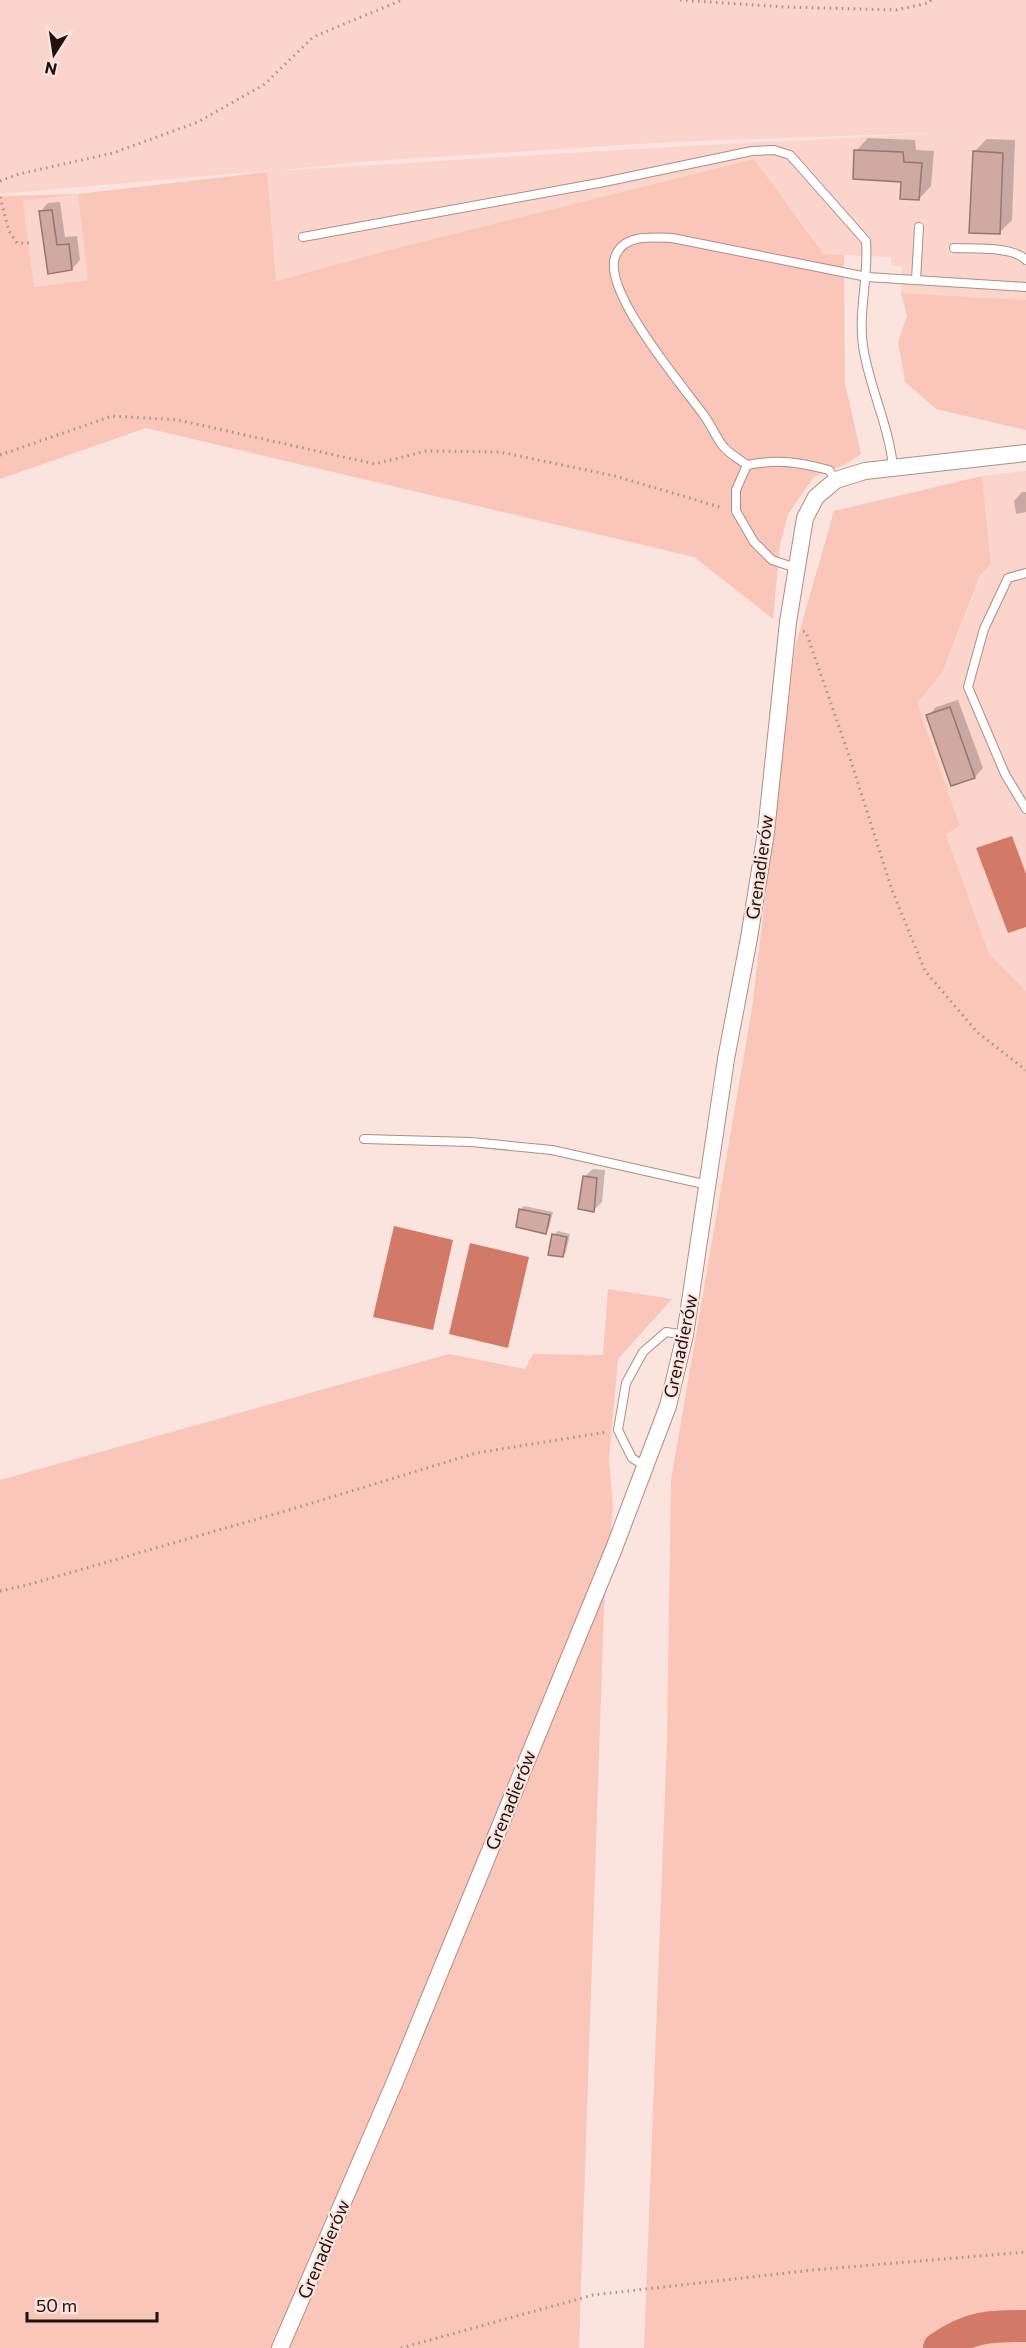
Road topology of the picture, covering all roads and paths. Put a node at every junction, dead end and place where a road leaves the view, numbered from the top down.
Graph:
1 (402, 0) edge
2 (680, 0) edge
3 (931, 0) edge
4 (0, 181) edge
5 (0, 197) edge
6 (919, 227) dead end
7 (303, 237) dead end
8 (29, 243) dead end
9 (954, 248) dead end
10 (1026, 260) edge
11 (867, 277) junction
12 (916, 280) junction
13 (1026, 287) edge
14 (1026, 453) edge
15 (0, 455) edge
16 (747, 465) junction
17 (893, 466) junction
18 (836, 480) junction
19 (736, 512) junction
20 (796, 568) junction
21 (1026, 573) edge
22 (788, 622) junction
23 (1026, 809) edge
24 (1026, 1070) edge
25 (364, 1139) dead end
26 (708, 1185) junction
27 (685, 1335) junction
28 (618, 1430) junction
29 (646, 1468) junction
30 (0, 1591) edge
31 (1026, 2252) edge
32 (280, 2348) edge
33 (401, 2348) edge

1 - 4 path
2 - 3 path
5 - 8 path
6 - 12 lane
7 - 11 lane
9 - 10 lane
11 - 12 lane
11 - 16 lane
11 - 17 lane
12 - 13 lane
14 - 17 street, Grenadierów
15 - 19 path
16 - 18 lane
16 - 19 lane
17 - 18 street, Grenadierów
18 - 20 street, Grenadierów
19 - 20 lane
20 - 22 street, Grenadierów
21 - 23 lane
22 - 24 path
22 - 26 street, Grenadierów
25 - 26 lane
26 - 27 street, Grenadierów
27 - 28 lane
27 - 29 street, Grenadierów
28 - 29 lane
28 - 30 path
29 - 32 street, Grenadierów
31 - 33 path

